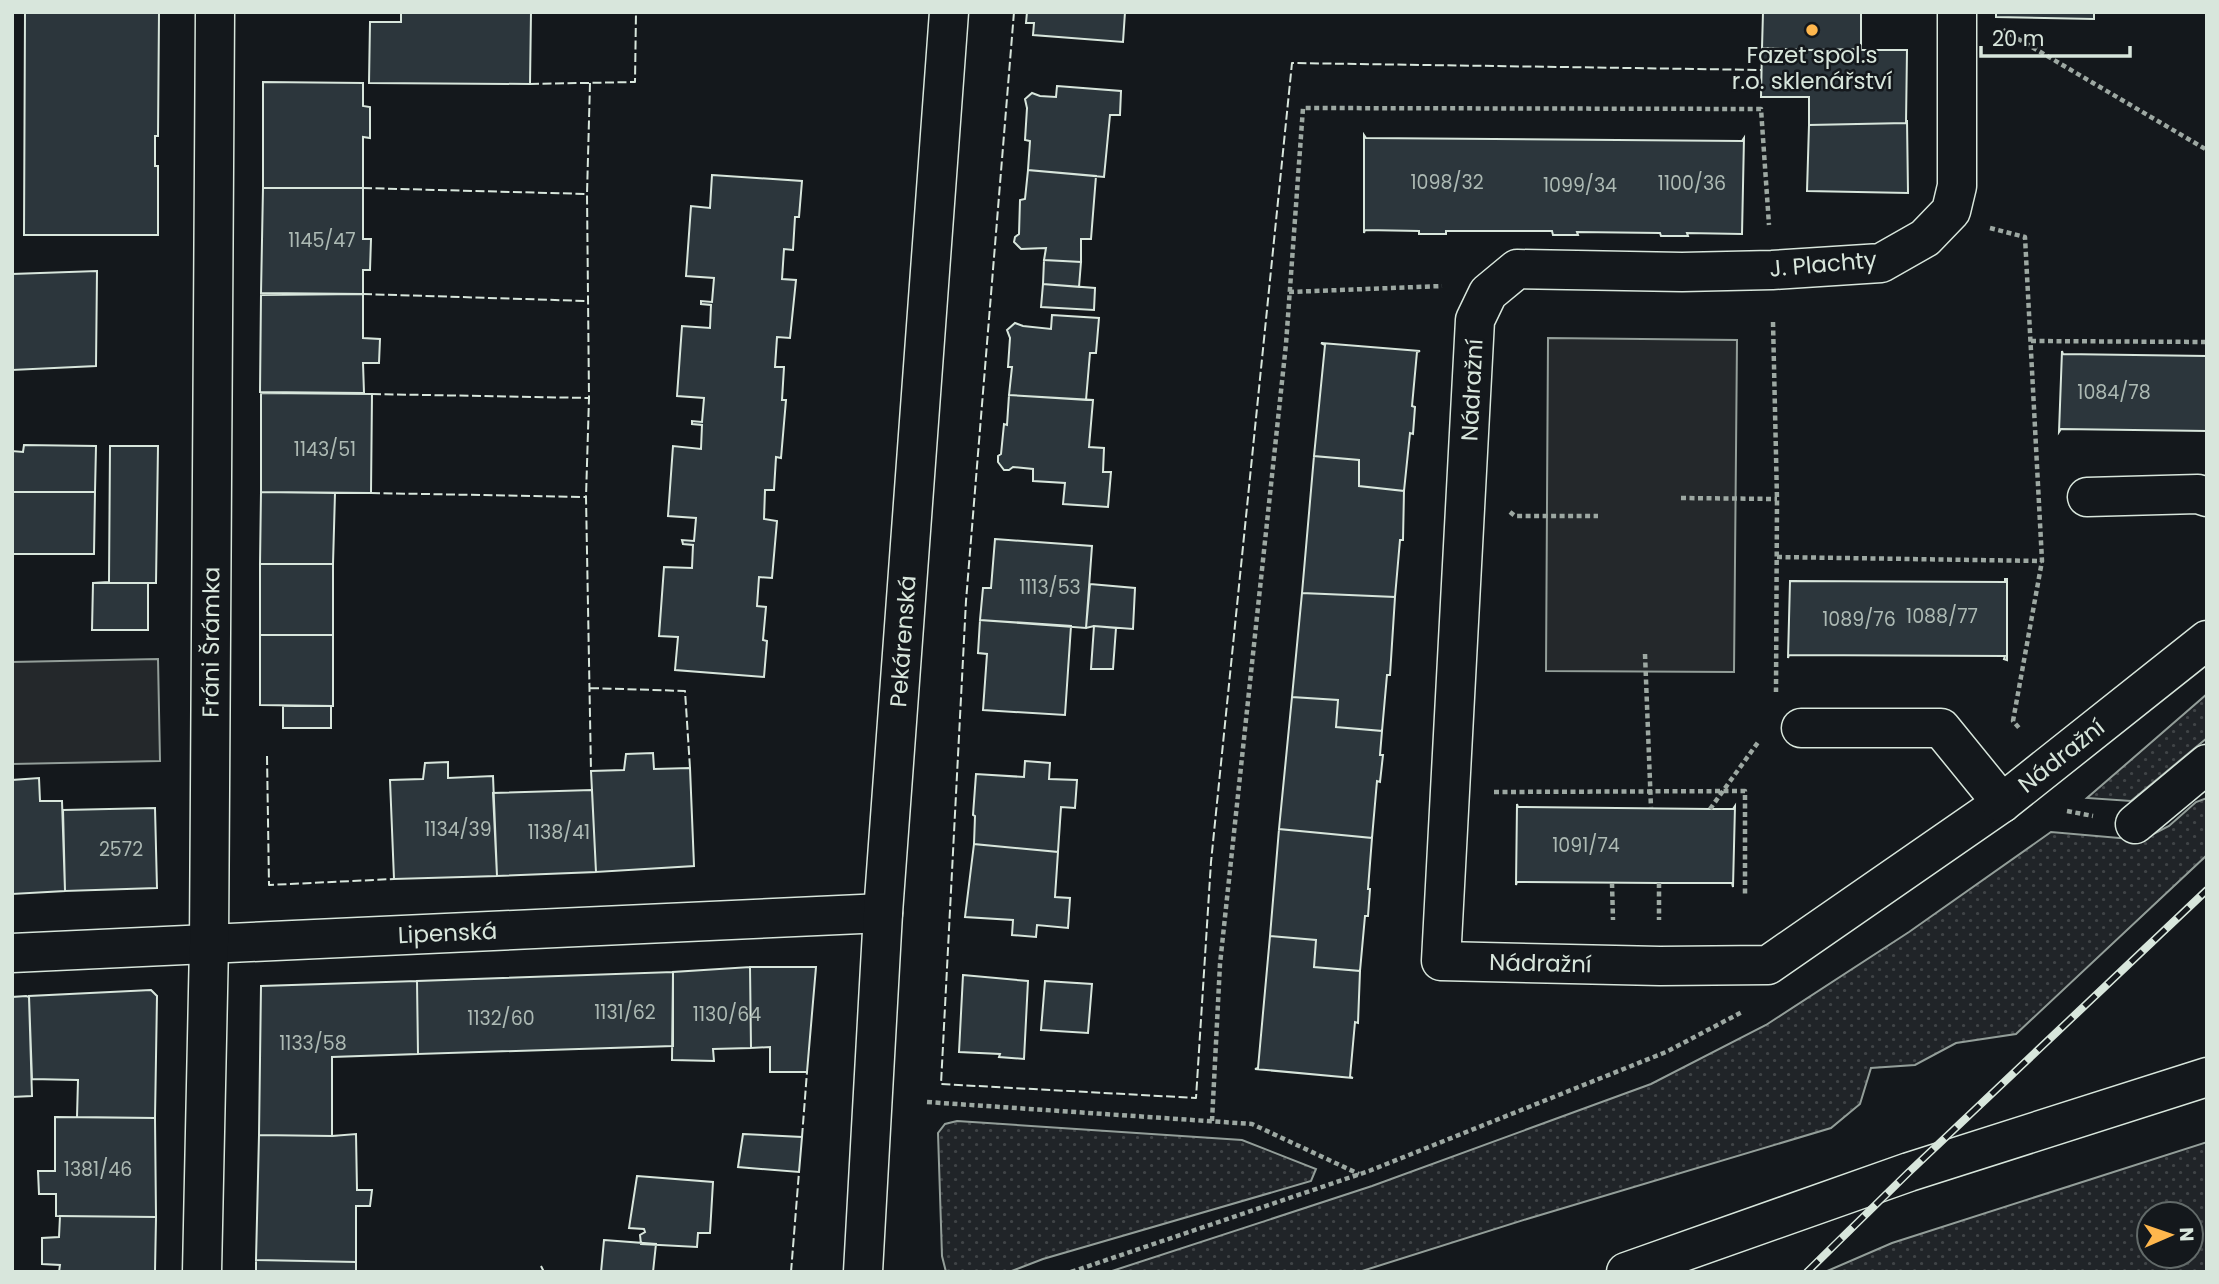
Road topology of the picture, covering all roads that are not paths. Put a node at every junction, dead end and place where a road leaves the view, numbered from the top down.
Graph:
1 (215, 12) edge
2 (949, 12) edge
3 (1957, 12) edge
4 (1488, 293) joint
5 (2087, 497) dead end
6 (2207, 497) edge
7 (2207, 640) edge
8 (1801, 728) dead end
9 (2207, 764) edge
10 (2002, 803) junction
11 (2135, 824) dead end
12 (883, 913) junction
13 (209, 945) junction
14 (12, 953) edge
15 (2207, 1077) edge
16 (202, 1272) edge
17 (863, 1272) edge
18 (1626, 1272) edge

1 - 13 street, Fráni Šrámka
2 - 12 street, Pekárenská
3 - 4 street, J. Plachty
4 - 10 street, Nádražní
5 - 6 street
7 - 10 street, Nádražní
8 - 10 street
9 - 11 street
12 - 13 street, Lipenská
12 - 17 street, Pekárenská
13 - 14 street, Lipenská
13 - 16 street, Fráni Šrámka
15 - 18 street

